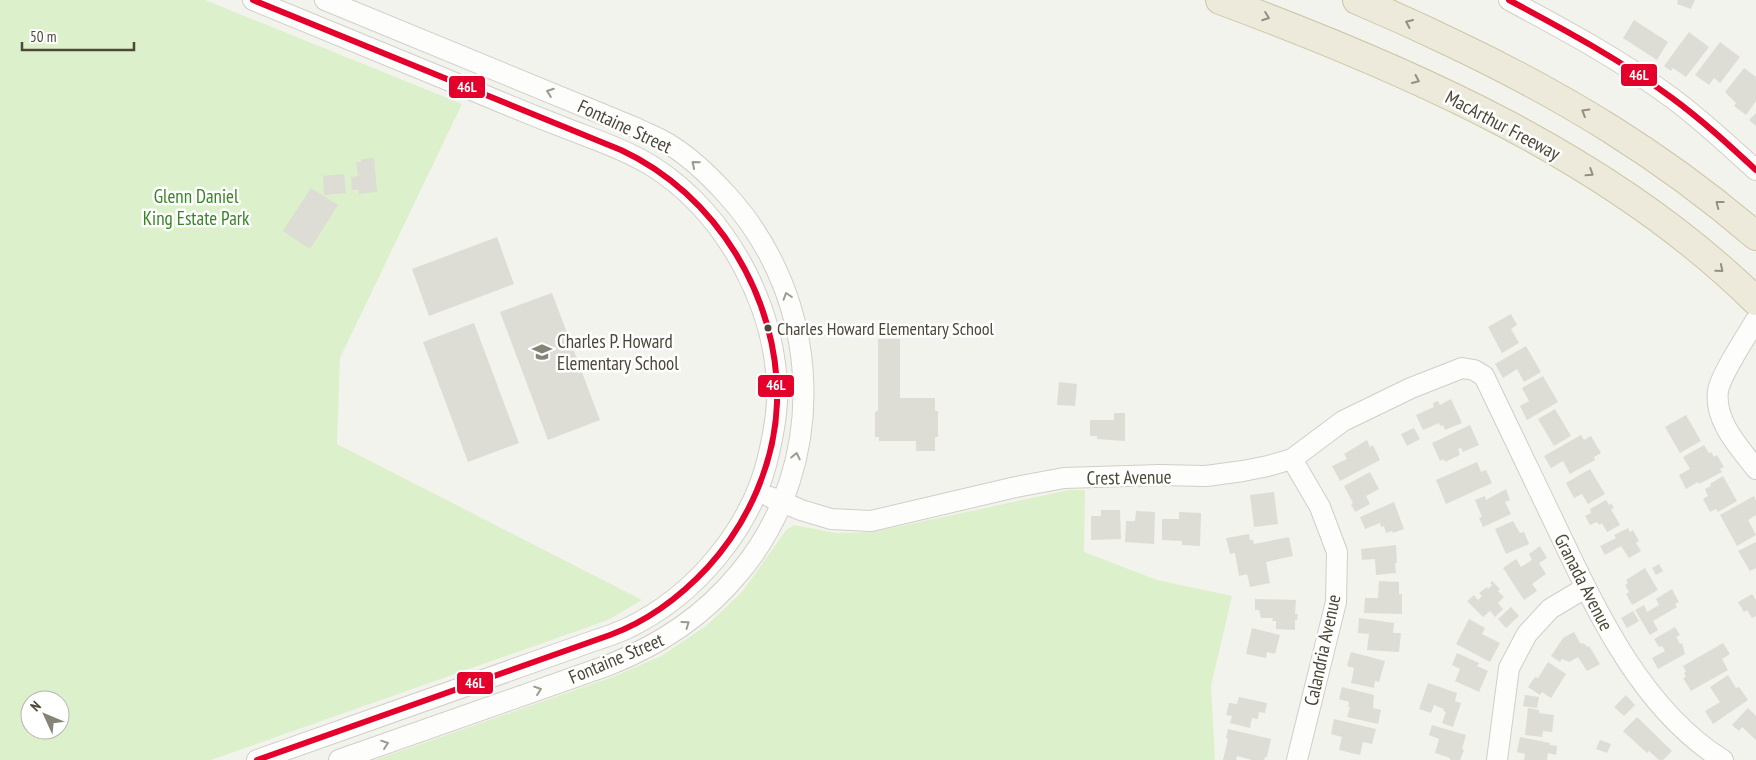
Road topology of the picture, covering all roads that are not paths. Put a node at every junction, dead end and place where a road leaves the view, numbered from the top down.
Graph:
1 (253, 0) edge
2 (326, 0) edge
3 (1220, 0) edge
4 (1357, 0) edge
5 (1509, 0) edge
6 (1756, 170) edge
7 (1756, 236) edge
8 (1756, 301) edge
9 (1756, 320) edge
10 (1484, 376) joint
11 (1292, 459) junction
12 (1756, 469) edge
13 (757, 492) junction
14 (782, 502) junction
15 (1585, 588) junction
16 (1712, 757) edge
17 (257, 760) edge
18 (339, 760) edge
19 (1297, 760) edge
20 (1497, 760) edge

1 - 13 street, Fontaine Street
14 -> 2 street, Fontaine Street
3 -> 8 highway, MacArthur Freeway
7 -> 4 highway
5 - 6 street
9 - 12 street
10 - 11 street, Crest Avenue
10 - 15 street, Granada Avenue
11 - 14 street, Crest Avenue
11 - 19 street, Calandria Avenue
13 - 14 street, Crest Avenue
13 - 17 street, Fontaine Street
18 -> 14 street, Fontaine Street
15 - 16 street, Granada Avenue
15 - 20 street

